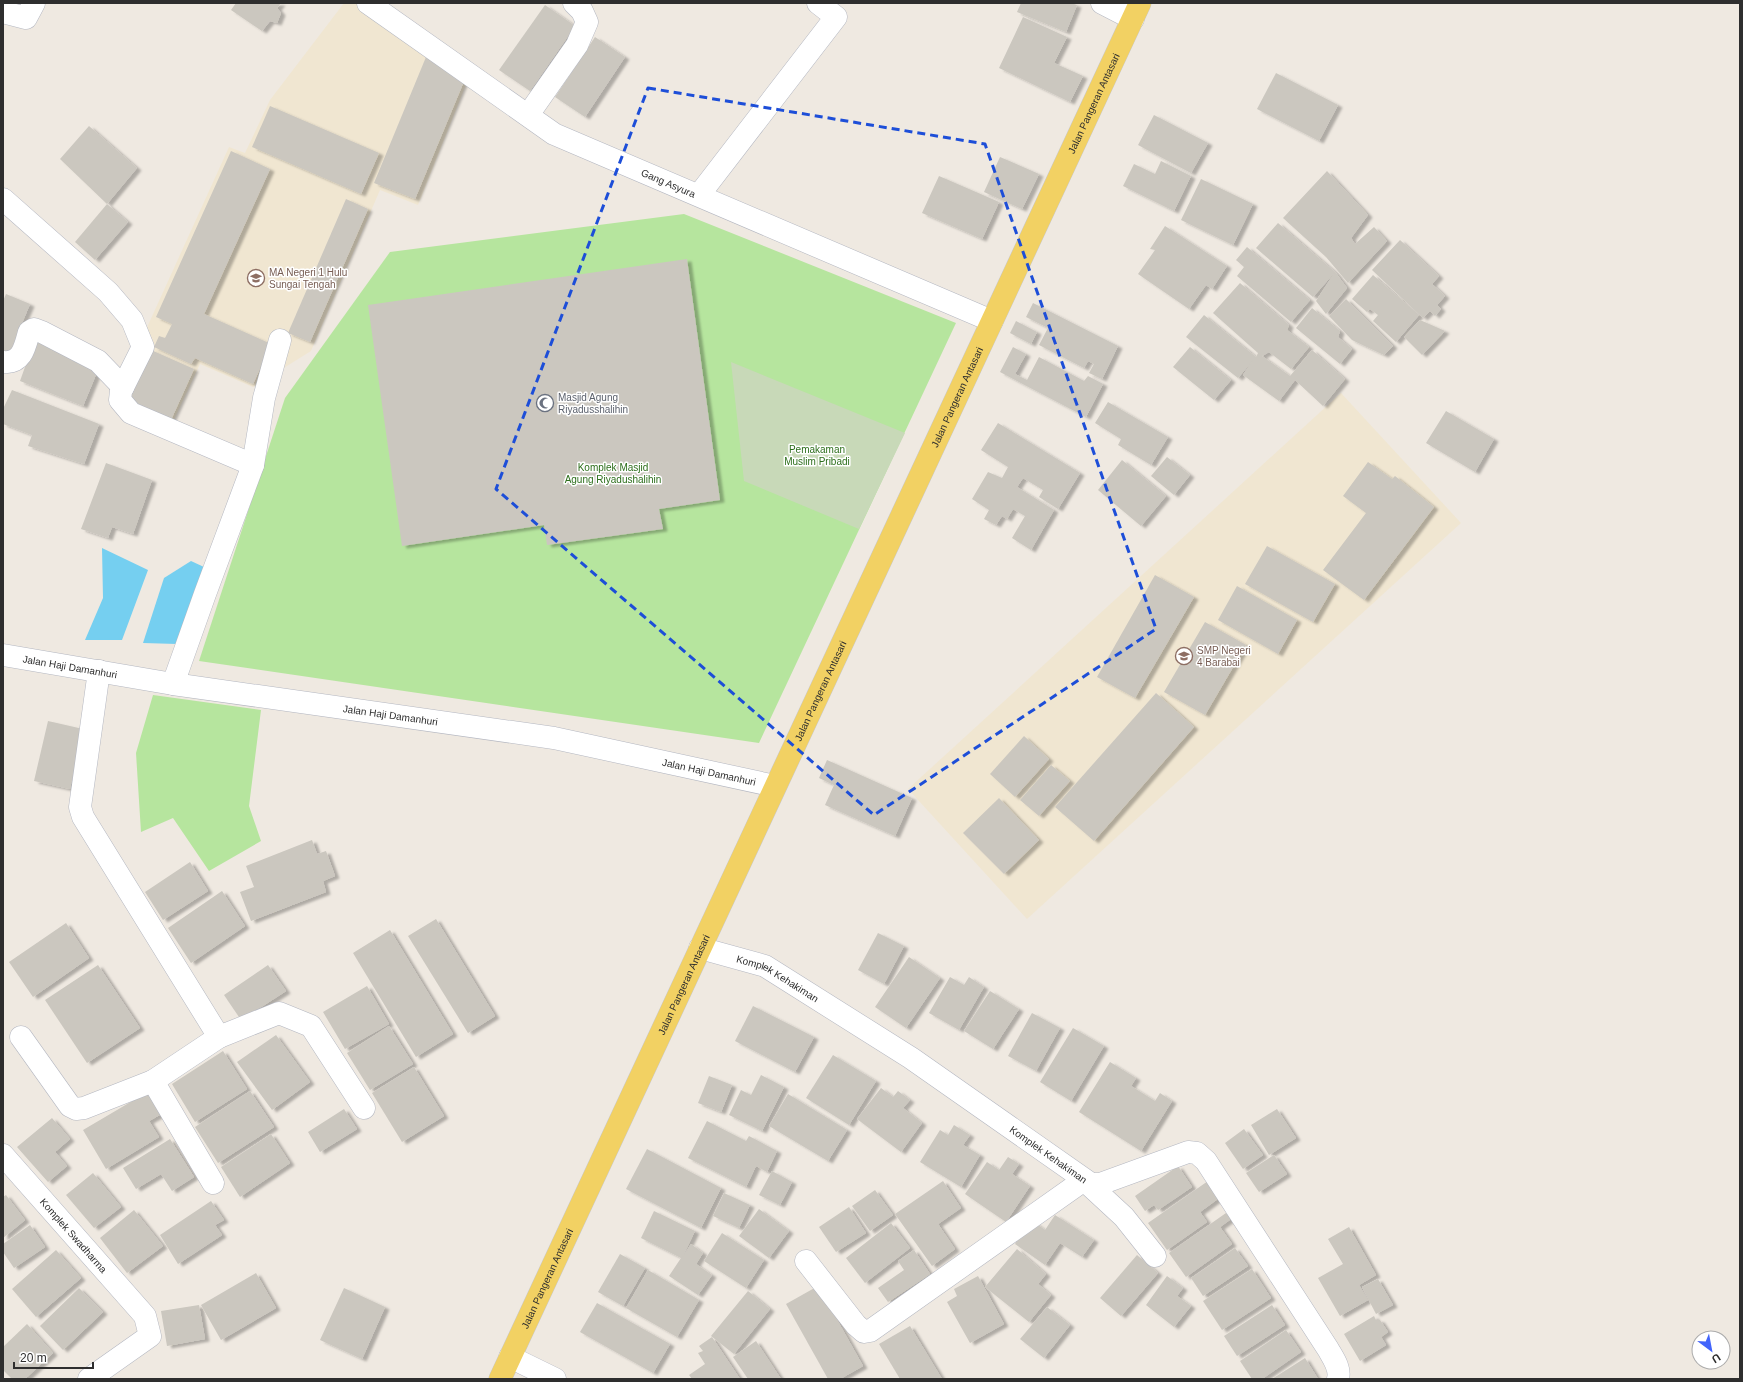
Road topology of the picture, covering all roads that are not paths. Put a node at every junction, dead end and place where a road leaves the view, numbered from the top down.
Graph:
1 (34, 3) edge
2 (368, 3) edge
3 (574, 3) edge
4 (818, 3) edge
5 (1102, 3) edge
6 (842, 10) edge
7 (1136, 11) edge
8 (3, 12) edge
9 (528, 115) junction
10 (699, 195) junction
11 (3, 199) edge
12 (992, 321) junction
13 (280, 340) dead end
14 (3, 362) edge
15 (123, 387) junction
16 (253, 465) junction
17 (3, 655) edge
18 (99, 671) junction
19 (173, 684) junction
20 (776, 786) junction
21 (700, 948) junction
22 (21, 1037) dead end
23 (219, 1037) junction
24 (153, 1081) junction
25 (364, 1108) dead end
26 (3, 1155) edge
27 (1084, 1180) junction
28 (213, 1183) dead end
29 (1155, 1256) dead end
30 (806, 1261) dead end
31 (510, 1357) junction
32 (89, 1379) edge
33 (500, 1379) edge
34 (555, 1379) edge
35 (1338, 1379) edge

1 - 8 street
2 - 9 street, Gang Asyura
3 - 9 street
4 - 6 street
5 - 7 street
6 - 10 street
7 - 12 main road, Jalan Pangeran Antasari
9 - 10 street, Gang Asyura
10 - 12 street, Gang Asyura
11 - 15 street
12 - 20 main road, Jalan Pangeran Antasari
13 - 16 street
14 - 15 street
15 - 16 street
16 - 19 street
17 - 18 street, Jalan Haji Damanhuri
18 - 19 street, Jalan Haji Damanhuri
18 - 23 street
19 - 20 street, Jalan Haji Damanhuri
20 - 21 main road, Jalan Pangeran Antasari
21 - 27 street, Komplek Kehakiman
21 - 31 main road, Jalan Pangeran Antasari
22 - 24 street
23 - 24 street
23 - 25 street
24 - 28 street
26 - 32 street, Komplek Swadharma
27 - 29 street
27 - 30 street
27 - 35 street, Komplek Kehakiman
31 - 33 main road, Jalan Pangeran Antasari
31 - 34 street

